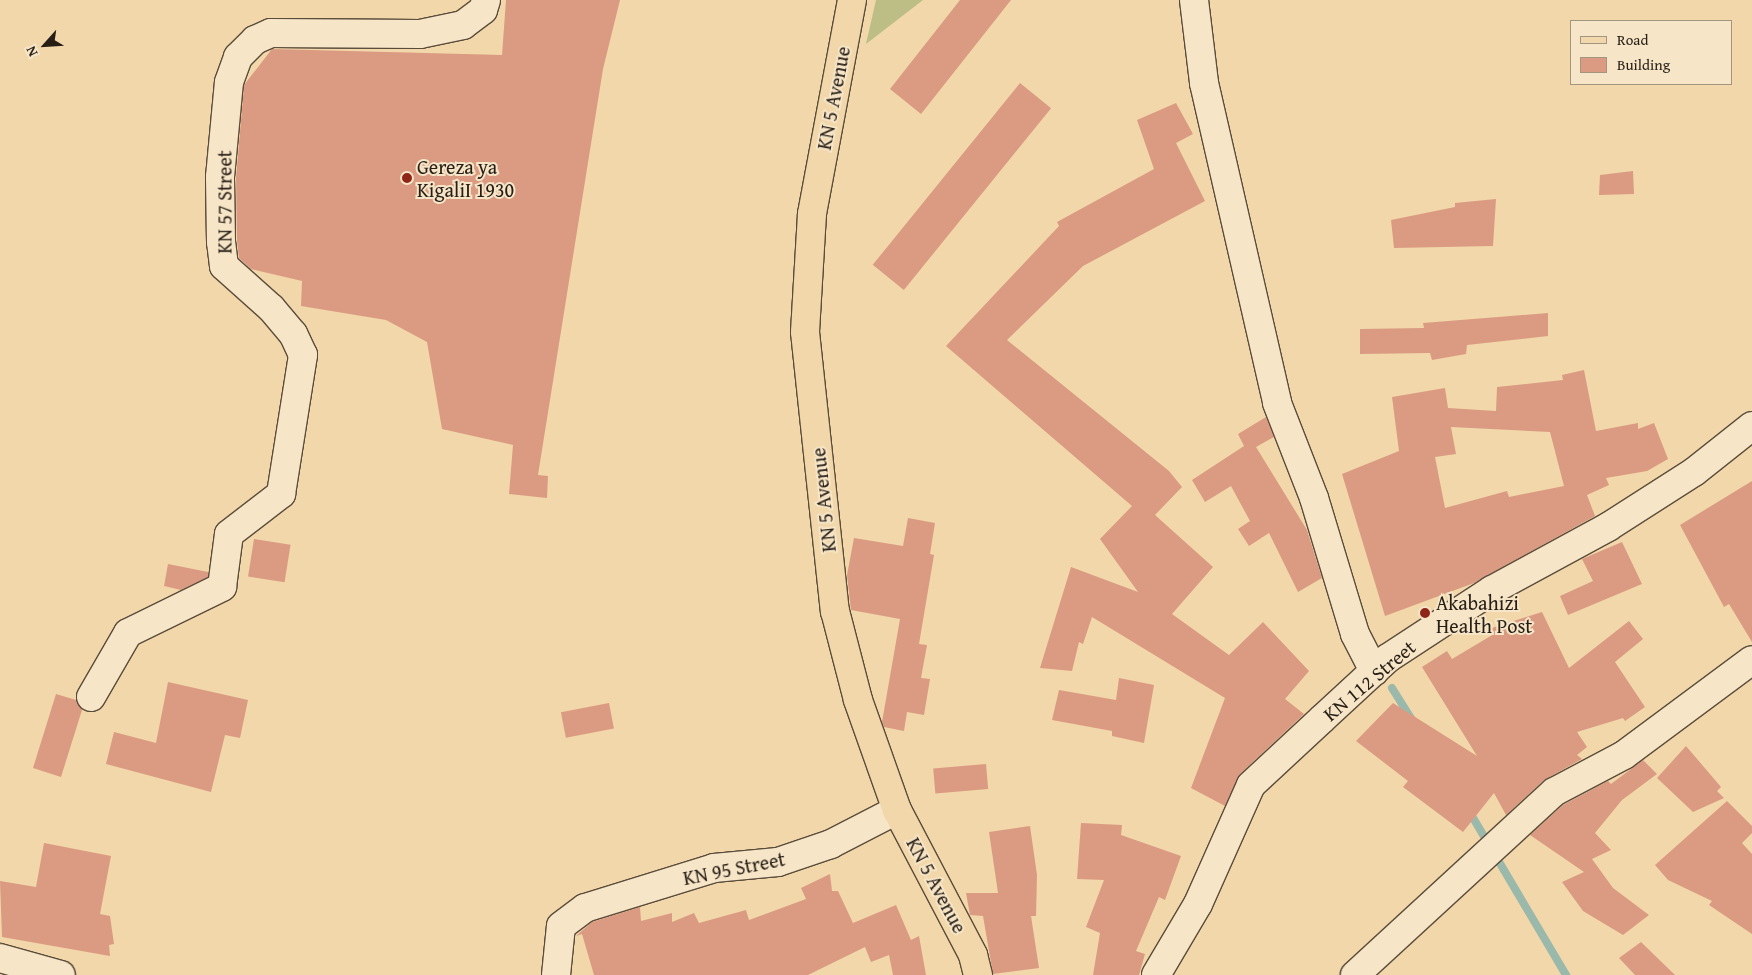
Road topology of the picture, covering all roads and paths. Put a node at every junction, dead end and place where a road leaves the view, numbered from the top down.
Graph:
1 (486, 0) edge
2 (852, 0) edge
3 (1194, 0) edge
4 (1752, 426) edge
5 (1752, 660) edge
6 (1374, 671) junction
7 (91, 698) dead end
8 (897, 810) junction
9 (0, 958) edge
10 (61, 975) edge
11 (556, 975) edge
12 (978, 975) edge
13 (1156, 975) edge
14 (1355, 975) edge

1 - 7 street, KN 57 Street
2 - 8 main road, KN 5 Avenue
3 - 6 street
4 - 6 street, KN 112 Street
5 - 14 street
6 - 13 street, KN 112 Street
8 - 11 street, KN 95 Street
8 - 12 main road, KN 5 Avenue
9 - 10 street

